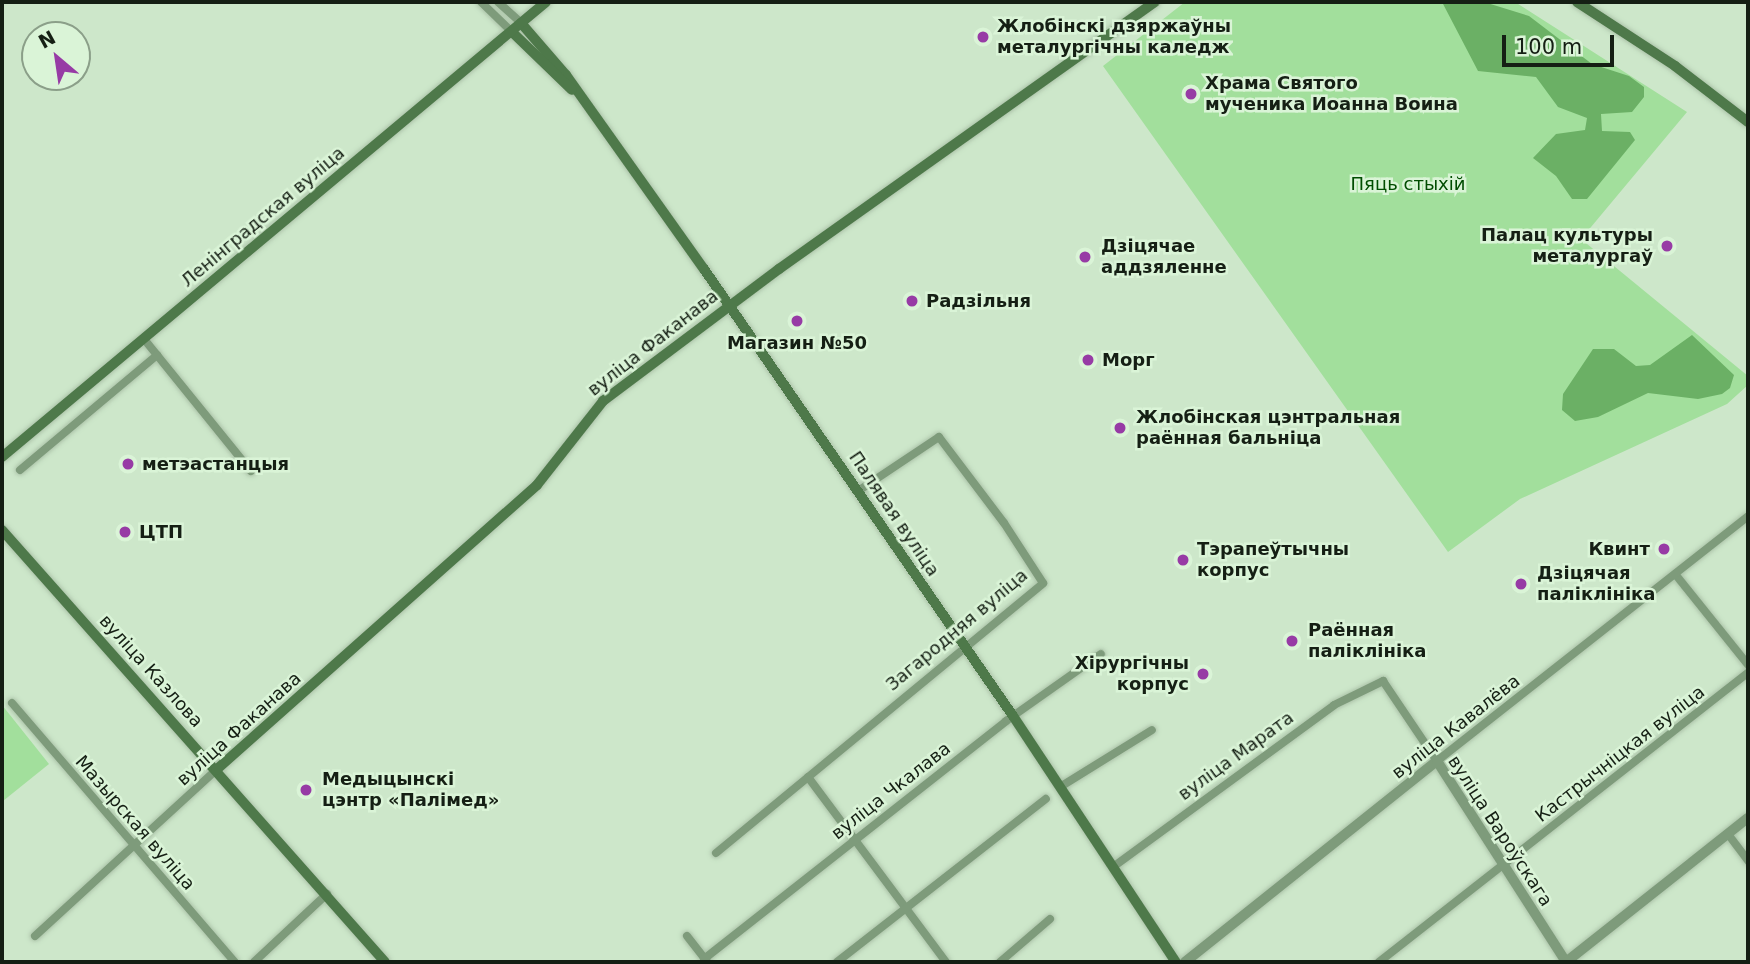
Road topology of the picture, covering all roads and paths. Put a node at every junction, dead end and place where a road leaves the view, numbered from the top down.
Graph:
1 (481, 2) edge
2 (498, 2) edge
3 (546, 2) edge
4 (1154, 2) edge
5 (1577, 2) edge
6 (521, 23) junction
7 (512, 32) junction
8 (574, 91) junction
9 (1748, 122) edge
10 (729, 306) junction
11 (144, 339) junction
12 (156, 355) junction
13 (2, 457) edge
14 (20, 470) dead end
15 (251, 471) dead end
16 (858, 491) junction
17 (1748, 516) edge
18 (2, 530) edge
19 (1676, 575) junction
20 (964, 646) junction
21 (1101, 654) dead end
22 (1748, 665) edge
23 (1748, 673) edge
24 (1383, 681) joint
25 (12, 703) dead end
26 (1013, 716) junction
27 (1152, 730) dead end
28 (1437, 761) junction
29 (216, 770) junction
30 (808, 777) junction
31 (1060, 787) junction
32 (1046, 800) dead end
33 (1748, 818) edge
34 (1728, 834) junction
35 (856, 838) junction
36 (134, 846) junction
37 (716, 853) dead end
38 (1748, 861) edge
39 (1113, 867) junction
40 (1503, 867) junction
41 (327, 894) junction
42 (909, 907) junction
43 (1050, 919) dead end
44 (34, 936) dead end
45 (687, 936) dead end
46 (706, 961) edge
47 (235, 962) edge
48 (254, 962) edge
49 (385, 962) edge
50 (837, 962) edge
51 (946, 962) edge
52 (1000, 962) edge
53 (1176, 962) edge
54 (1185, 962) edge
55 (1378, 962) edge
56 (1566, 962) edge

1 - 7 street
2 - 6 street
3 - 6 main road, Ленінградская вуліца
4 - 10 main road, вуліца Факанава
5 - 9 main road
6 - 7 main road, Ленінградская вуліца
6 - 8 main road, Палявая вуліца
7 - 8 main road, Палявая вуліца
7 - 11 main road, Ленінградская вуліца
8 - 10 main road, Палявая вуліца
10 - 16 main road, Палявая вуліца
10 - 29 main road, вуліца Факанава
11 - 12 street
11 - 13 main road, Ленінградская вуліца
12 - 14 street
12 - 15 street
16 - 20 main road, Палявая вуліца
16 - 20 street, Загародняя вуліца
17 - 19 street, вуліца Кавалёва
18 - 29 main road, вуліца Казлова
19 - 22 street
19 - 28 street, вуліца Кавалёва
20 - 26 main road, Палявая вуліца
20 - 30 street, Загародняя вуліца
21 - 26 street, вуліца Чкалава
23 - 40 street, Кастрычніцкая вуліца
24 - 28 street, вуліца Вароўскага
24 - 39 street, вуліца Марата
25 - 36 street, Мазырская вуліца
26 - 31 main road, Палявая вуліца
26 - 35 street, вуліца Чкалава
27 - 31 street
28 - 40 street, вуліца Вароўскага
28 - 54 street, вуліца Кавалёва
29 - 36 street, вуліца Факанава
29 - 41 main road, вуліца Казлова
30 - 35 street
30 - 37 street, Загародняя вуліца
31 - 39 main road, Палявая вуліца
32 - 42 street
33 - 34 street
34 - 38 street
34 - 56 street
35 - 42 street
35 - 46 street, вуліца Чкалава
36 - 44 street, вуліца Факанава
36 - 47 street, Мазырская вуліца
39 - 53 main road, Палявая вуліца
40 - 55 street, Кастрычніцкая вуліца
40 - 56 street, вуліца Вароўскага
41 - 48 street
41 - 49 main road, вуліца Казлова
42 - 50 street
42 - 51 street
43 - 52 street
45 - 46 street

